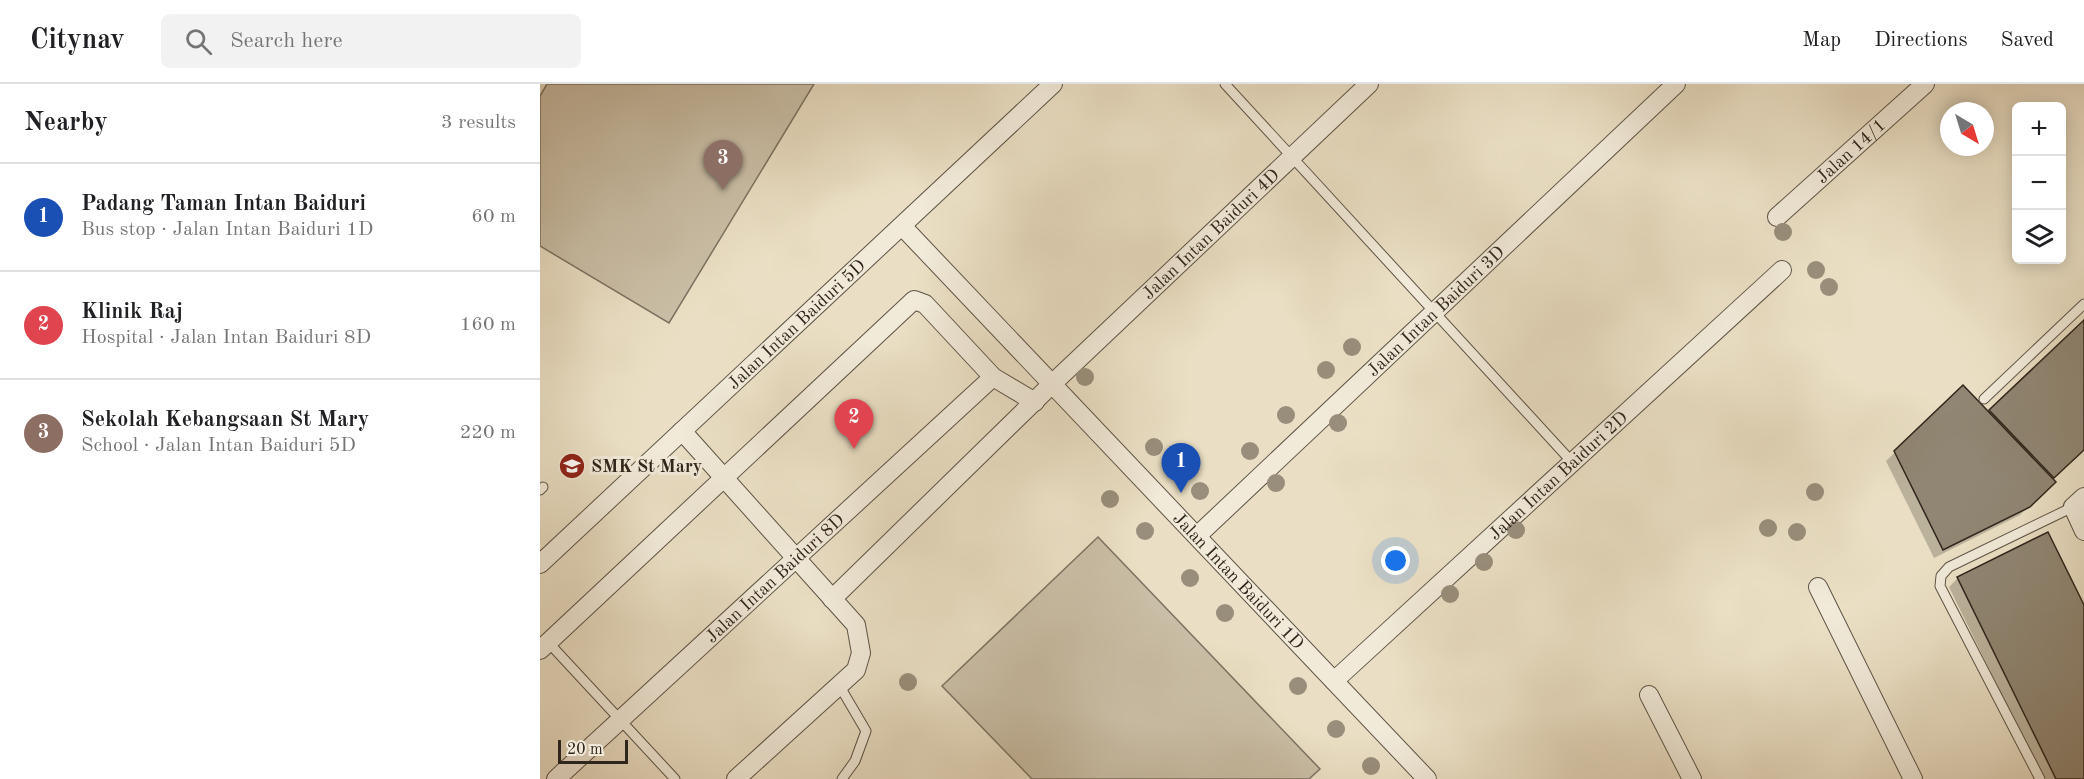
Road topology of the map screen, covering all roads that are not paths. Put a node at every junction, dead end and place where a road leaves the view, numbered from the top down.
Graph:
1 (1053, 84) edge
2 (1225, 84) edge
3 (1370, 84) edge
4 (1676, 84) edge
5 (1925, 84) edge
6 (1292, 157) junction
7 (1777, 217) dead end
8 (902, 226) junction
9 (1782, 270) dead end
10 (2084, 304) edge
11 (1434, 312) junction
12 (993, 377) junction
13 (1052, 384) junction
14 (1984, 399) dead end
15 (1035, 402) junction
16 (682, 431) junction
17 (1572, 462) junction
18 (724, 478) junction
19 (2079, 502) edge
20 (2084, 531) edge
21 (1197, 537) junction
22 (796, 558) junction
23 (540, 564) edge
24 (1818, 587) dead end
25 (832, 599) junction
26 (544, 646) edge
27 (1334, 681) junction
28 (839, 685) junction
29 (1649, 695) dead end
30 (620, 720) junction
31 (556, 779) edge
32 (675, 779) edge
33 (736, 779) edge
34 (842, 779) edge
35 (1427, 779) edge
36 (1692, 779) edge
37 (1913, 779) edge
38 (2040, 779) edge

1 - 8 street, Jalan Intan Baiduri 5D
2 - 6 lane
3 - 6 street, Jalan Intan Baiduri 4D
4 - 11 street, Jalan Intan Baiduri 3D
5 - 7 street, Jalan 14/1
6 - 11 lane
6 - 13 street, Jalan Intan Baiduri 4D
8 - 13 street, Jalan Intan Baiduri 1D
8 - 16 street, Jalan Intan Baiduri 5D
9 - 17 street, Jalan Intan Baiduri 2D
10 - 14 lane
11 - 17 lane
11 - 21 street, Jalan Intan Baiduri 3D
12 - 15 street
12 - 18 street
12 - 22 street, Jalan Intan Baiduri 8D
13 - 15 street, Jalan Intan Baiduri 4D
13 - 21 street, Jalan Intan Baiduri 1D
15 - 25 street, Jalan Intan Baiduri 4D
16 - 18 street
16 - 23 street, Jalan Intan Baiduri 5D
17 - 27 street, Jalan Intan Baiduri 2D
18 - 22 street
18 - 26 street
19 - 20 street
19 - 38 lane
21 - 27 street, Jalan Intan Baiduri 1D
22 - 25 street
22 - 30 street, Jalan Intan Baiduri 8D
24 - 37 street
25 - 28 street
26 - 30 lane
27 - 35 street, Jalan Intan Baiduri 1D
28 - 33 street
28 - 34 lane
29 - 36 street
30 - 31 street, Jalan Intan Baiduri 8D
30 - 32 lane

